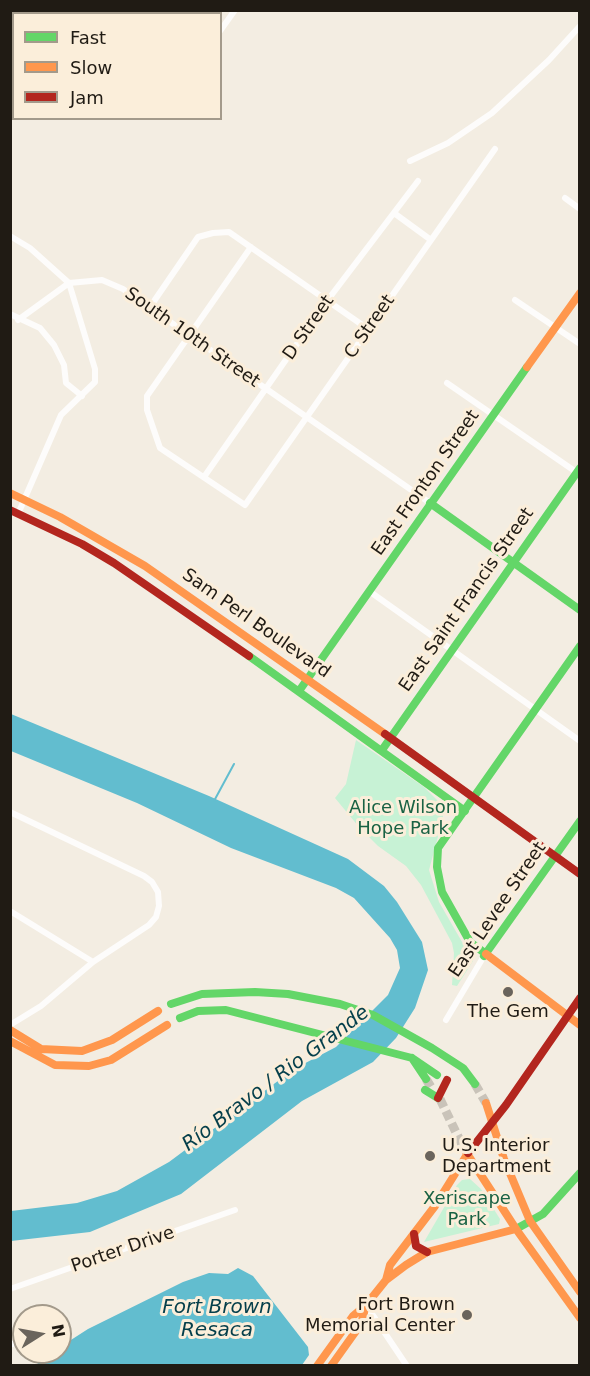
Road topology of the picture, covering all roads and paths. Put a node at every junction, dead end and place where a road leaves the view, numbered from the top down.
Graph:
1 (235, 10) edge
2 (579, 26) edge
3 (222, 28) edge
4 (495, 149) dead end
5 (411, 161) dead end
6 (418, 181) dead end
7 (565, 198) dead end
8 (579, 209) edge
9 (394, 213) junction
10 (10, 236) edge
11 (431, 240) junction
12 (251, 247) junction
13 (69, 284) junction
14 (579, 293) edge
15 (516, 300) dead end
16 (327, 301) junction
17 (150, 307) junction
18 (10, 314) edge
19 (18, 320) junction
20 (555, 327) junction
21 (368, 329) junction
22 (190, 336) junction
23 (579, 344) edge
24 (447, 383) dead end
25 (267, 389) junction
26 (82, 396) junction
27 (494, 416) junction
28 (308, 417) junction
29 (579, 472) edge
30 (204, 477) junction
31 (10, 493) edge
32 (25, 498) junction
33 (430, 504) junction
34 (14, 512) edge
35 (513, 564) junction
36 (369, 591) junction
37 (579, 610) edge
38 (579, 646) edge
39 (452, 651) junction
40 (308, 680) junction
41 (299, 691) junction
42 (535, 710) junction
43 (391, 738) junction
44 (579, 741) edge
45 (382, 750) junction
46 (474, 797) junction
47 (465, 811) junction
48 (10, 812) edge
49 (579, 821) edge
50 (555, 856) junction
51 (579, 874) edge
52 (10, 911) edge
53 (484, 956) junction
54 (93, 962) junction
55 (579, 998) edge
56 (171, 1004) dead end
57 (158, 1011) dead end
58 (567, 1016) junction
59 (180, 1018) dead end
60 (446, 1020) dead end
61 (167, 1025) dead end
62 (579, 1025) edge
63 (10, 1028) edge
64 (10, 1041) edge
65 (434, 1081) junction
66 (475, 1084) tunnel mouth
67 (486, 1103) tunnel mouth
68 (493, 1122) junction
69 (466, 1151) junction
70 (579, 1173) edge
71 (235, 1210) dead end
72 (531, 1221) junction
73 (516, 1230) junction
74 (414, 1233) junction
75 (427, 1252) junction
76 (386, 1280) junction
77 (10, 1289) edge
78 (579, 1292) edge
79 (366, 1305) junction
80 (579, 1318) edge
81 (317, 1365) edge
82 (332, 1365) edge
83 (407, 1365) edge

1 - 3 street
2 - 5 street
4 - 11 street, C Street
6 - 9 street, D Street
7 - 8 street
9 - 11 street
9 - 16 street, D Street
10 - 13 street
11 - 21 street, C Street
12 - 16 street
12 - 17 street
12 - 22 street
13 - 17 street, South 10th Street
13 - 19 street
13 - 26 street
14 - 20 main road, East Fronton Street
15 - 20 street
16 - 21 street
16 - 25 street, D Street
17 - 22 street, South 10th Street
18 - 19 street
19 - 26 street
20 - 23 street
20 - 27 main road, East Fronton Street
21 - 28 street, C Street
22 - 25 street, South 10th Street
22 - 30 street
24 - 27 street
25 - 28 street, South 10th Street
25 - 30 street, D Street
26 - 32 street
27 - 29 street
27 - 33 main road, East Fronton Street
28 - 30 street, C Street
28 - 33 street, South 10th Street
29 - 35 main road, East Saint Francis Street
31 - 32 main road, Sam Perl Boulevard
32 - 34 street
32 - 40 main road, Sam Perl Boulevard
33 - 35 main road
33 - 36 main road, East Fronton Street
34 - 41 main road, Sam Perl Boulevard
35 - 37 main road
35 - 39 main road, East Saint Francis Street
36 - 39 street
36 - 40 main road, East Fronton Street
38 - 42 main road
39 - 42 street
39 - 43 main road, East Saint Francis Street
40 - 41 main road, East Fronton Street
40 - 43 main road, Sam Perl Boulevard
41 - 45 main road, Sam Perl Boulevard
42 - 44 street
42 - 46 main road
43 - 45 main road, East Saint Francis Street
43 - 46 main road, Sam Perl Boulevard
45 - 47 main road, Sam Perl Boulevard
46 - 47 main road
46 - 50 main road, Sam Perl Boulevard
47 - 53 main road
48 - 54 street
49 - 50 main road, East Levee Street
50 - 51 main road, Sam Perl Boulevard
50 - 53 main road, East Levee Street
52 - 54 street
53 - 58 main road
53 - 60 street, East Levee Street
54 - 63 street
55 - 58 main road
56 - 66 main road
57 - 63 main road
58 - 62 main road
58 - 68 main road
59 - 65 main road
61 - 64 main road
65 - 65 main road
67 - 68 main road
68 - 69 main road
68 - 72 main road
69 - 73 main road
69 - 74 main road
70 - 72 main road
71 - 77 street, Porter Drive
72 - 73 main road
72 - 78 main road
73 - 75 main road
73 - 80 main road
74 - 75 main road
74 - 76 main road
75 - 76 main road
76 - 79 main road
79 - 81 main road
79 - 82 main road
79 - 83 street

